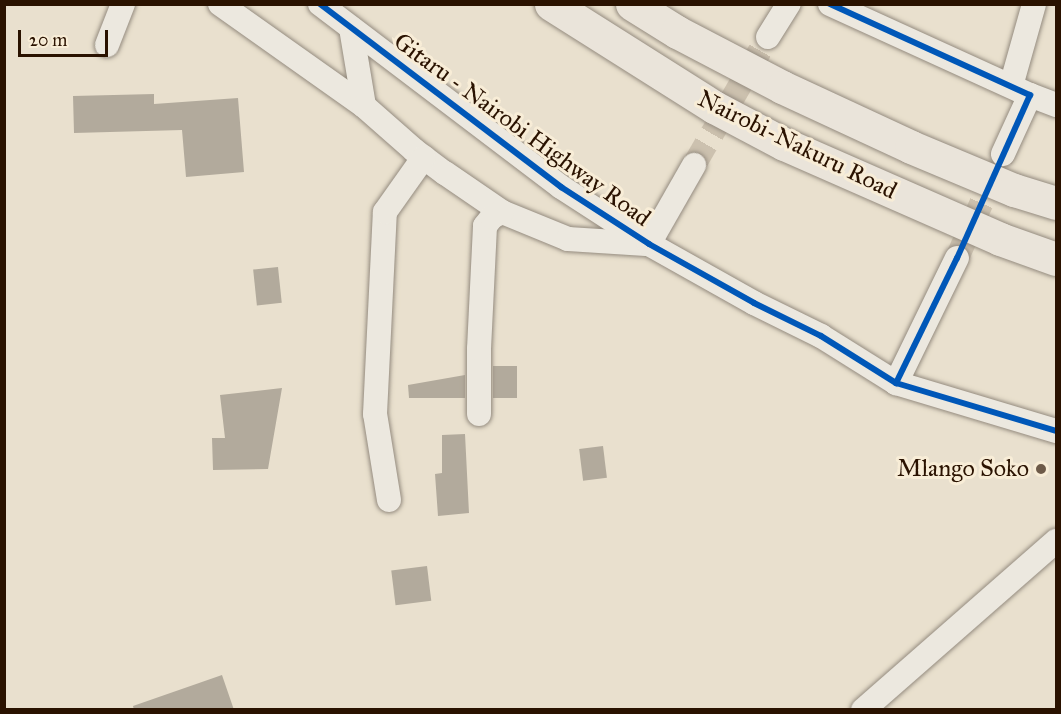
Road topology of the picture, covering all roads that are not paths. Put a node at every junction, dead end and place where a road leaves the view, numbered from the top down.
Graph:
1 (123, 4) edge
2 (220, 4) edge
3 (320, 4) edge
4 (551, 4) edge
5 (632, 4) edge
6 (789, 4) edge
7 (830, 4) edge
8 (1034, 4) edge
9 (351, 28) junction
10 (768, 37) tunnel mouth
11 (106, 45) dead end
12 (1021, 90) junction
13 (1056, 105) edge
14 (364, 106) junction
15 (1003, 154) tunnel mouth
16 (424, 157) junction
17 (694, 165) tunnel mouth
18 (1056, 203) edge
19 (502, 212) junction
20 (649, 244) junction
21 (957, 258) tunnel mouth
22 (1056, 259) edge
23 (896, 383) junction
24 (479, 414) dead end
25 (1056, 431) edge
26 (389, 500) dead end
27 (1056, 541) edge
28 (863, 710) edge

1 - 11 street
2 - 14 street
3 - 9 street, Gitaru - Nairobi Highway Road
4 - 22 highway, Nairobi-Nakuru Road
5 - 18 highway, Nairobi-Nakuru Road
6 - 10 street
7 - 12 street
8 - 12 street
9 - 14 street
9 - 20 street, Gitaru - Nairobi Highway Road
12 - 13 street
12 - 15 street
14 - 16 street
16 - 19 street
16 - 26 street
17 - 20 street
19 - 20 street
19 - 24 street
20 - 23 street, Gitaru - Nairobi Highway Road
21 - 23 street
23 - 25 street, Gitaru - Nairobi Highway Road
27 - 28 street

